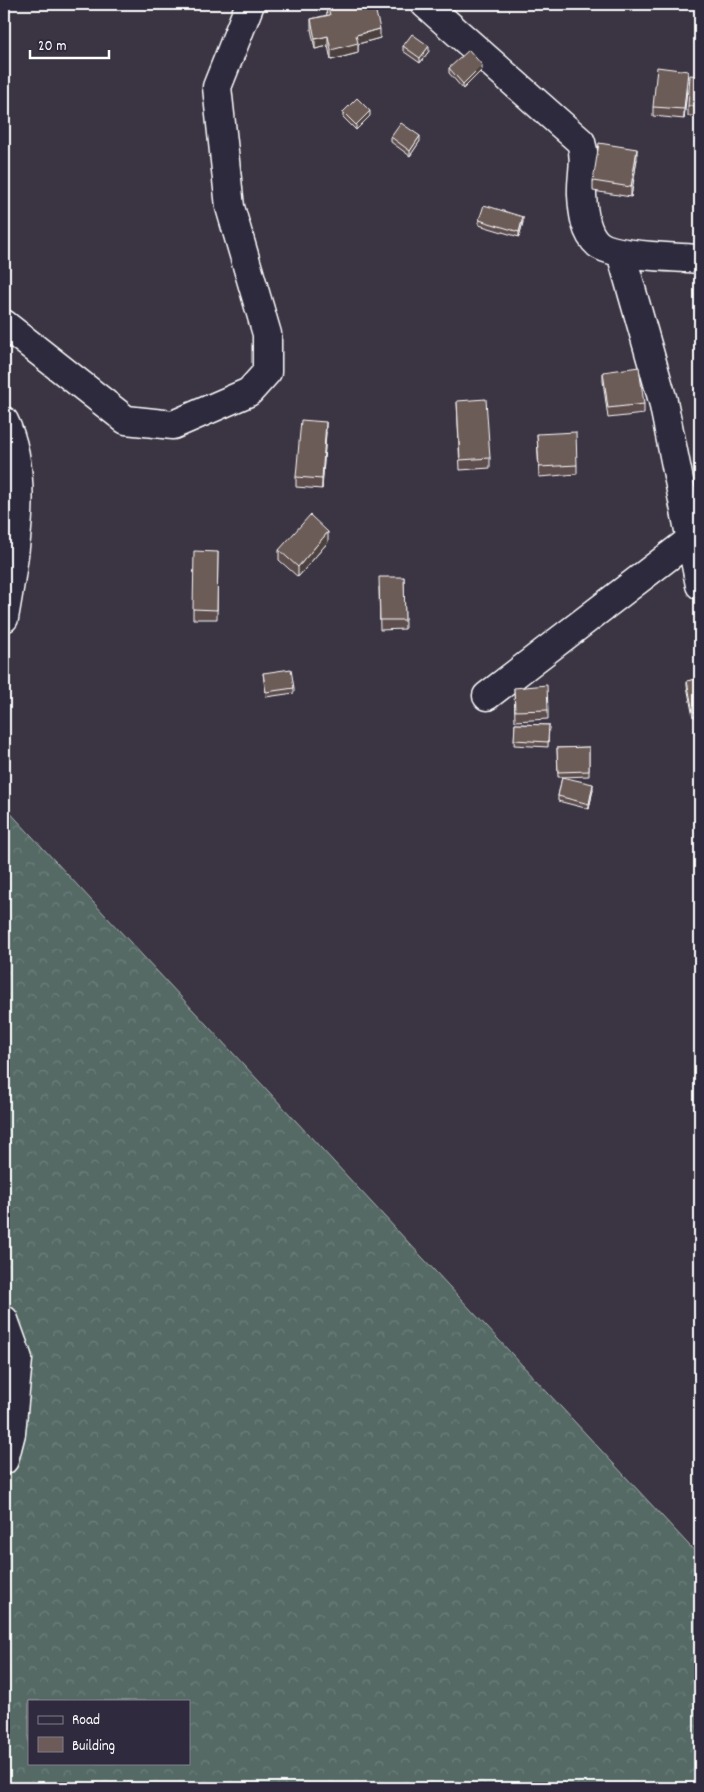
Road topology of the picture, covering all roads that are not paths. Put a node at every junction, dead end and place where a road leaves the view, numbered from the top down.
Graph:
1 (250, 4) edge
2 (425, 4) edge
3 (621, 253) junction
4 (700, 259) edge
5 (4, 324) edge
6 (4, 421) edge
7 (690, 540) junction
8 (700, 585) edge
9 (4, 618) edge
10 (487, 696) dead end
11 (5, 1325) edge
12 (4, 1460) edge

1 - 5 street
2 - 3 street
3 - 4 street
3 - 7 street
6 - 9 street
7 - 8 street
7 - 10 street
11 - 12 street

